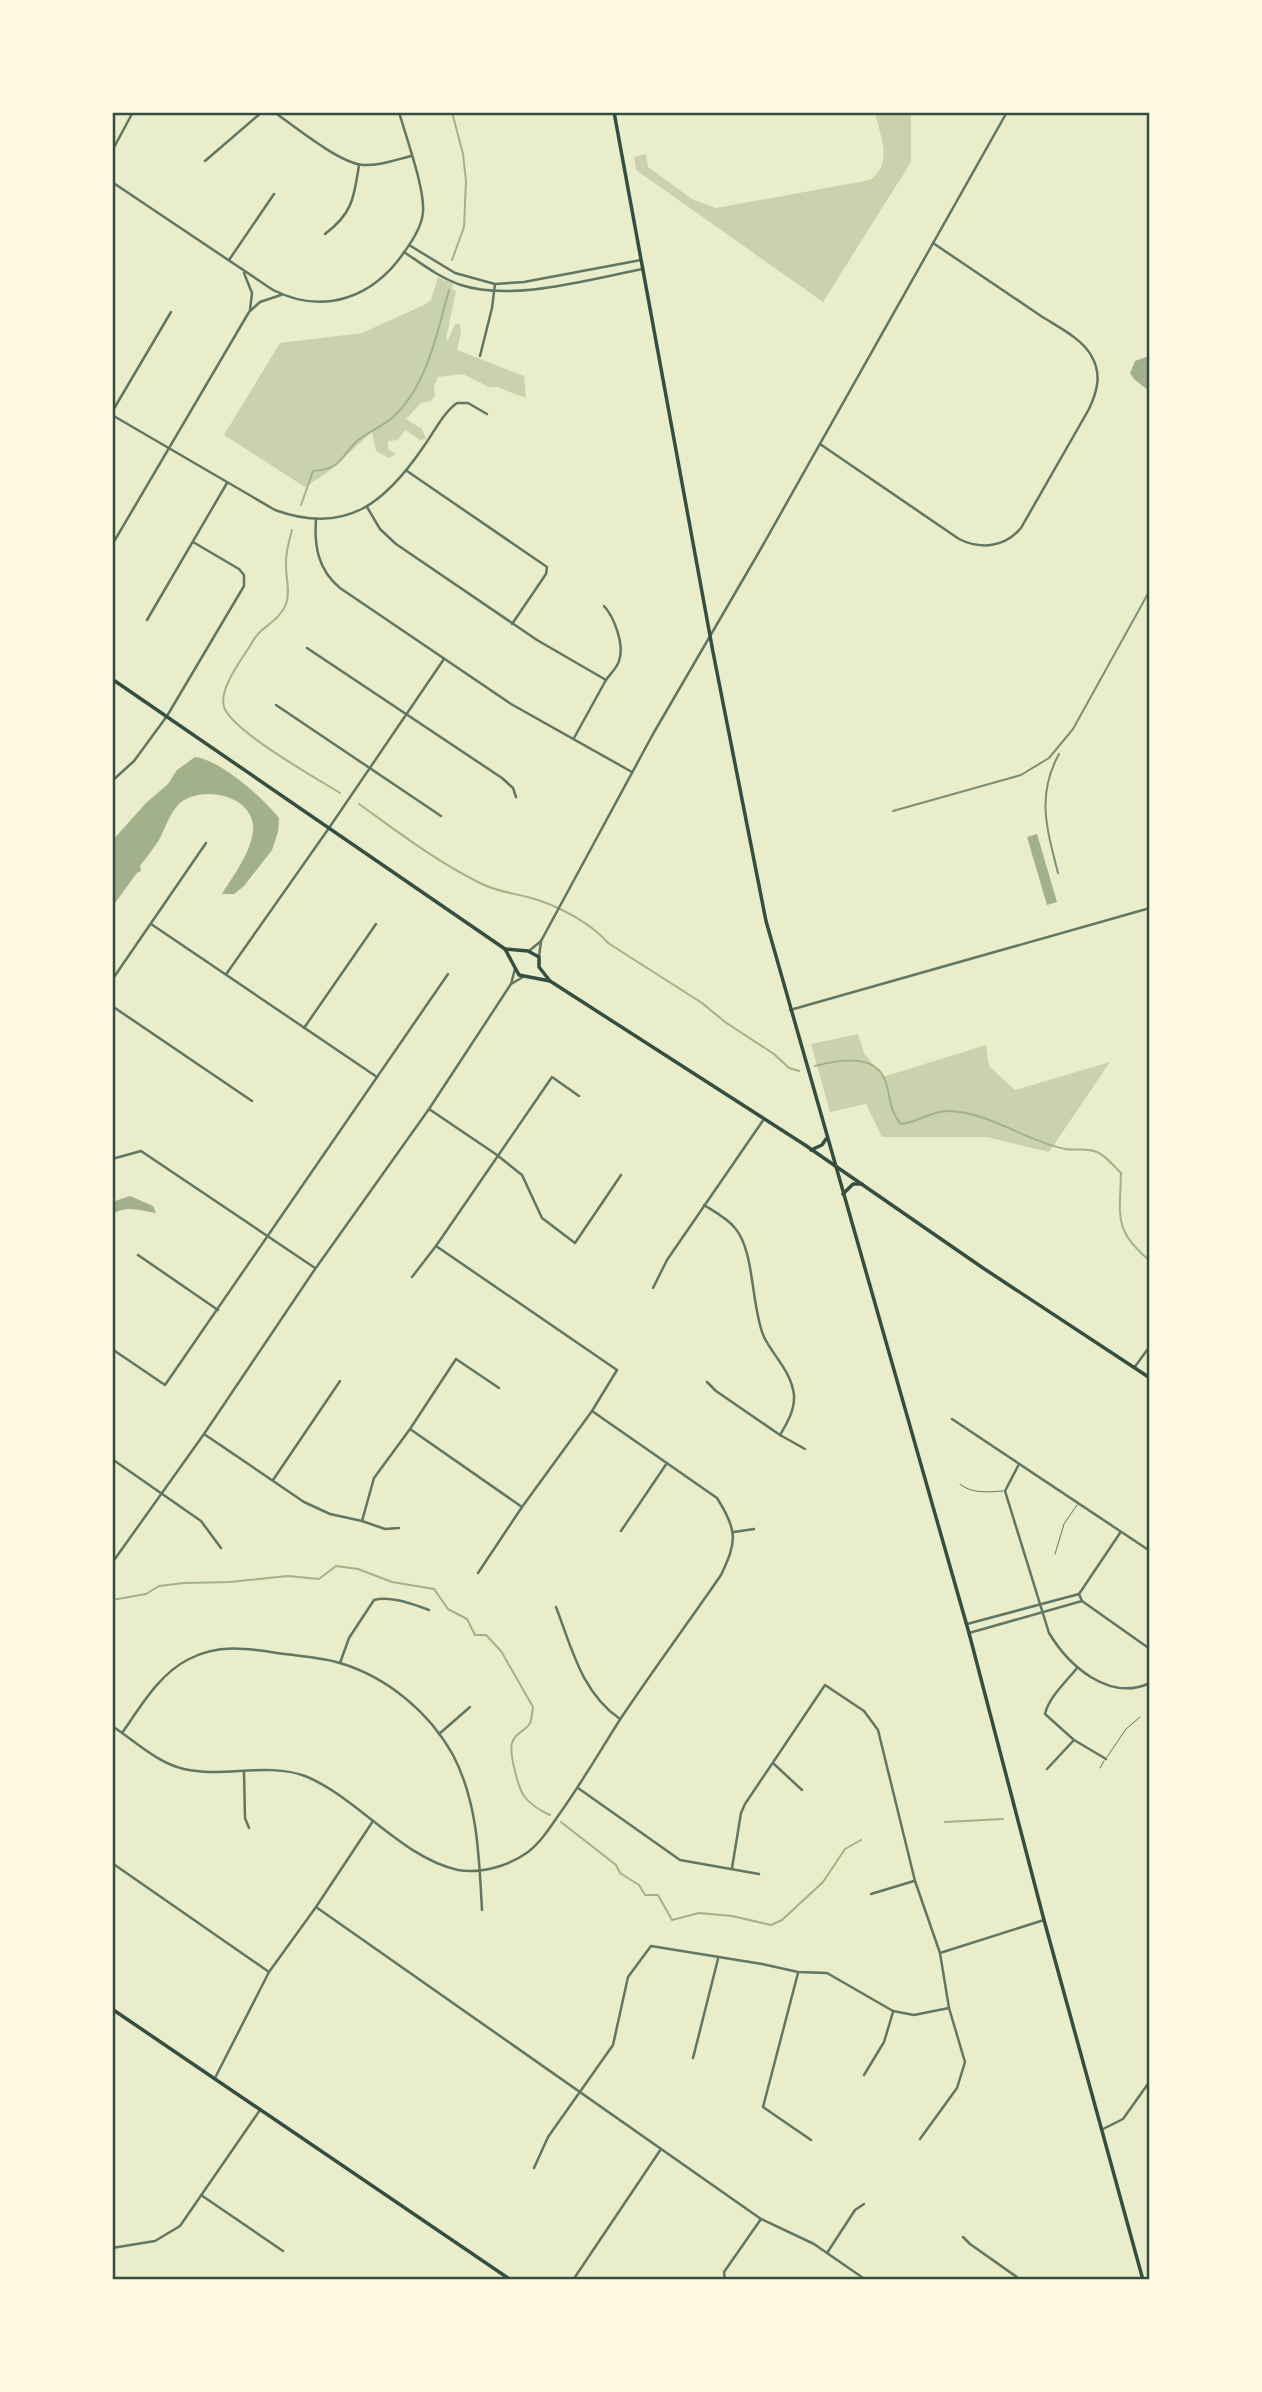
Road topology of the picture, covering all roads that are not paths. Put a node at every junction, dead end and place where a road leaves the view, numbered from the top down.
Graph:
1 (134, 112) edge
2 (262, 112) edge
3 (274, 112) edge
4 (399, 112) edge
5 (614, 112) edge
6 (1007, 112) edge
7 (112, 151) edge
8 (411, 156) junction
9 (205, 161) dead end
10 (359, 165) junction
11 (112, 181) edge
12 (274, 194) dead end
13 (325, 234) dead end
14 (933, 243) junction
15 (409, 245) junction
16 (404, 252) junction
17 (229, 260) junction
18 (642, 260) junction
19 (643, 269) junction
20 (243, 270) junction
21 (495, 284) junction
22 (494, 292) junction
23 (282, 295) junction
24 (171, 312) dead end
25 (249, 312) junction
26 (480, 356) dead end
27 (112, 413) edge
28 (487, 414) dead end
29 (820, 444) junction
30 (169, 449) junction
31 (407, 471) junction
32 (228, 483) junction
33 (367, 507) junction
34 (316, 519) junction
35 (193, 542) junction
36 (112, 545) edge
37 (604, 606) dead end
38 (147, 620) dead end
39 (512, 624) junction
40 (710, 635) junction
41 (307, 648) dead end
42 (444, 659) junction
43 (112, 679) edge
44 (606, 680) junction
45 (276, 705) dead end
46 (406, 714) junction
47 (167, 716) junction
48 (573, 739) junction
49 (369, 769) junction
50 (632, 772) junction
51 (112, 781) edge
52 (516, 797) dead end
53 (441, 816) dead end
54 (329, 828) junction
55 (206, 843) dead end
56 (1150, 908) edge
57 (151, 924) junction
58 (376, 924) dead end
59 (541, 941) junction
60 (505, 948) junction
61 (523, 951) junction
62 (528, 951) junction
63 (539, 957) junction
64 (514, 963) junction
65 (539, 967) junction
66 (514, 969) junction
67 (227, 973) junction
68 (448, 974) dead end
69 (524, 977) junction
70 (531, 977) junction
71 (112, 980) edge
72 (550, 981) junction
73 (511, 984) junction
74 (112, 1006) edge
75 (790, 1010) junction
76 (304, 1028) junction
77 (377, 1077) junction
78 (579, 1096) dead end
79 (252, 1101) dead end
80 (429, 1110) junction
81 (764, 1119) junction
82 (826, 1139) junction
83 (811, 1150) junction
84 (497, 1155) junction
85 (112, 1159) edge
86 (834, 1165) junction
87 (621, 1175) dead end
88 (862, 1184) junction
89 (843, 1194) junction
90 (704, 1205) junction
91 (268, 1236) junction
92 (436, 1246) junction
93 (138, 1255) dead end
94 (316, 1268) junction
95 (412, 1278) dead end
96 (653, 1288) dead end
97 (218, 1310) junction
98 (1150, 1346) edge
99 (112, 1349) edge
100 (1134, 1368) junction
101 (1150, 1378) edge
102 (340, 1381) dead end
103 (707, 1382) dead end
104 (499, 1388) dead end
105 (592, 1411) junction
106 (952, 1419) dead end
107 (410, 1429) junction
108 (204, 1434) junction
109 (780, 1435) junction
110 (805, 1449) dead end
111 (112, 1459) edge
112 (667, 1463) junction
113 (1019, 1464) junction
114 (273, 1480) junction
115 (960, 1484) dead end
116 (1006, 1491) junction
117 (160, 1492) junction
118 (1079, 1503) junction
119 (522, 1507) junction
120 (362, 1521) junction
121 (400, 1528) dead end
122 (754, 1529) dead end
123 (621, 1531) dead end
124 (734, 1532) junction
125 (1121, 1532) junction
126 (221, 1548) dead end
127 (1150, 1551) edge
128 (1055, 1555) dead end
129 (112, 1563) edge
130 (478, 1573) dead end
131 (1079, 1594) junction
132 (1082, 1601) junction
133 (1038, 1604) junction
134 (556, 1607) dead end
135 (429, 1610) dead end
136 (1042, 1613) junction
137 (966, 1624) junction
138 (969, 1633) junction
139 (1150, 1649) edge
140 (340, 1663) junction
141 (1077, 1668) junction
142 (1150, 1683) edge
143 (470, 1707) dead end
144 (1140, 1717) dead end
145 (620, 1719) junction
146 (112, 1726) edge
147 (122, 1733) junction
148 (439, 1734) junction
149 (1074, 1740) junction
150 (1106, 1759) junction
151 (773, 1763) junction
152 (1047, 1769) dead end
153 (1100, 1769) dead end
154 (244, 1771) junction
155 (578, 1788) junction
156 (802, 1790) dead end
157 (373, 1821) junction
158 (249, 1828) dead end
159 (112, 1863) edge
160 (732, 1868) junction
161 (480, 1871) junction
162 (759, 1874) dead end
163 (915, 1881) junction
164 (871, 1894) dead end
165 (316, 1907) junction
166 (482, 1910) dead end
167 (1044, 1920) junction
168 (940, 1953) junction
169 (718, 1958) junction
170 (270, 1972) junction
171 (798, 1972) junction
172 (949, 2008) junction
173 (112, 2009) edge
174 (894, 2011) junction
175 (693, 2058) dead end
176 (864, 2075) dead end
177 (215, 2078) junction
178 (1150, 2081) edge
179 (579, 2091) junction
180 (260, 2109) junction
181 (1103, 2129) junction
182 (920, 2139) dead end
183 (811, 2140) dead end
184 (661, 2149) junction
185 (534, 2168) dead end
186 (201, 2195) junction
187 (864, 2204) dead end
188 (761, 2219) junction
189 (963, 2237) dead end
190 (112, 2248) edge
191 (283, 2251) dead end
192 (827, 2253) junction
193 (511, 2280) edge
194 (573, 2280) edge
195 (725, 2280) edge
196 (866, 2280) edge
197 (1021, 2280) edge
198 (1143, 2280) edge

1 - 7 street
2 - 9 street
3 - 10 street
4 - 8 street
5 - 18 main road
6 - 14 street
8 - 10 street
8 - 15 street
10 - 13 street
11 - 17 street
12 - 17 street
14 - 29 street
14 - 29 street
15 - 16 street
15 - 21 street
16 - 22 street
16 - 23 street
17 - 20 street
18 - 19 main road
18 - 21 street
19 - 22 street
19 - 40 main road
20 - 23 street
20 - 25 street
21 - 22 street
22 - 26 street
23 - 25 street
24 - 27 street
25 - 30 street
27 - 30 street
28 - 31 street
29 - 40 street
30 - 32 street
30 - 36 street
31 - 33 street
31 - 39 street
32 - 34 street
32 - 35 street
33 - 34 street
33 - 39 street
34 - 42 street
35 - 38 street
35 - 47 street
37 - 44 street
39 - 44 street
40 - 50 street
40 - 75 main road
41 - 46 street
42 - 46 street
42 - 48 street
43 - 47 main road
44 - 48 street
45 - 49 street
46 - 49 street
46 - 52 street
47 - 51 street
47 - 54 main road
48 - 50 street
49 - 53 street
49 - 54 street
50 - 59 street
54 - 60 main road
54 - 67 street
55 - 57 street
56 - 75 street
57 - 67 street
57 - 71 street
58 - 76 street
59 - 62 street
59 - 63 street
60 - 61 main road
60 - 64 main road
61 - 62 main road
61 - 64 main road
62 - 63 main road
63 - 65 main road
64 - 66 main road
65 - 70 main road
65 - 72 main road
66 - 69 main road
66 - 73 street
67 - 76 street
68 - 77 street
69 - 70 main road
69 - 73 street
70 - 72 main road
72 - 81 main road
73 - 80 street
74 - 79 street
75 - 82 main road
76 - 77 street
77 - 91 street
78 - 84 street
80 - 84 street
80 - 94 street
81 - 83 main road
81 - 90 street
82 - 83 main road
82 - 86 main road
83 - 86 main road
84 - 87 street
84 - 92 street
85 - 91 street
86 - 88 main road
86 - 89 main road
88 - 89 main road
88 - 100 main road
89 - 137 main road
90 - 96 street
90 - 109 street
91 - 94 street
91 - 97 street
92 - 95 street
92 - 105 street
93 - 97 street
94 - 108 street
97 - 99 street
98 - 100 street
100 - 101 main road
102 - 114 street
103 - 109 street
104 - 107 street
105 - 112 street
105 - 119 street
106 - 113 street
107 - 119 street
107 - 120 street
108 - 114 street
108 - 117 street
109 - 110 street
111 - 117 street
112 - 123 street
112 - 124 street
113 - 116 street
113 - 118 street
114 - 120 street
115 - 116 lane
116 - 133 street
117 - 126 street
117 - 129 street
118 - 125 street
118 - 128 lane
119 - 130 street
120 - 121 street
122 - 124 street
124 - 145 street
125 - 127 street
125 - 131 street
131 - 132 street
131 - 133 street
132 - 136 street
132 - 139 street
133 - 136 street
133 - 137 street
134 - 145 street
135 - 140 street
136 - 138 street
136 - 141 street
137 - 138 main road
138 - 167 main road
140 - 147 street
140 - 148 street
141 - 142 street
141 - 149 street
143 - 148 street
144 - 150 lane
145 - 155 street
146 - 147 street
147 - 154 street
148 - 161 street
149 - 150 street
149 - 152 street
150 - 153 lane
151 - 156 street
151 - 160 street
151 - 163 street
154 - 157 street
154 - 158 street
155 - 160 street
155 - 161 street
157 - 161 street
157 - 165 street
159 - 170 street
160 - 162 street
161 - 166 street
163 - 164 street
163 - 168 street
165 - 170 street
165 - 179 street
167 - 168 street
167 - 181 main road
168 - 172 street
169 - 171 street
169 - 175 street
169 - 179 street
170 - 177 street
171 - 174 street
171 - 183 street
172 - 174 street
172 - 182 street
173 - 177 main road
174 - 176 street
177 - 180 main road
178 - 181 street
179 - 184 street
179 - 185 street
180 - 186 street
180 - 193 main road
181 - 198 main road
184 - 188 street
184 - 194 street
186 - 190 street
186 - 191 street
187 - 192 street
188 - 192 street
188 - 195 street
189 - 197 street
192 - 196 street

